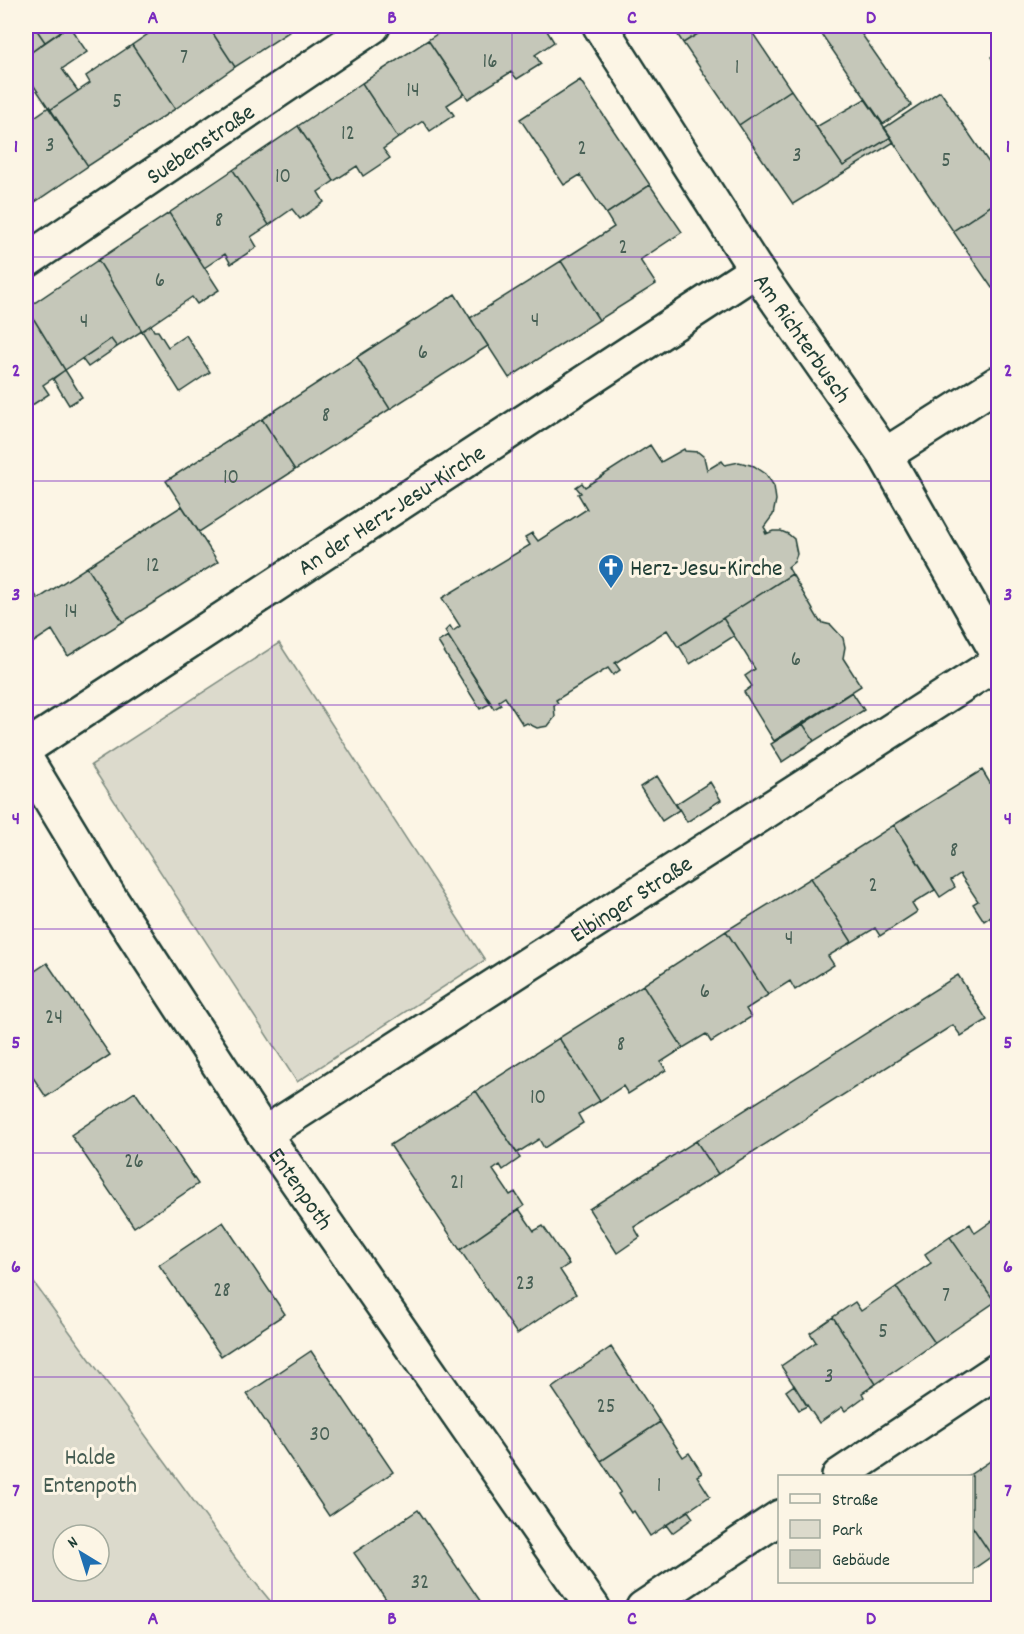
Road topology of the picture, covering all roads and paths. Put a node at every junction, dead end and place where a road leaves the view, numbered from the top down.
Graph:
1 (372, 26) edge
2 (600, 26) edge
3 (26, 261) edge
4 (756, 270) junction
5 (999, 383) edge
6 (885, 455) junction
7 (999, 654) edge
8 (999, 662) edge
9 (26, 748) edge
10 (26, 759) edge
11 (264, 1134) junction
12 (999, 1370) edge
13 (841, 1475) edge
14 (778, 1518) edge
15 (593, 1608) edge
16 (643, 1608) edge

1 - 3 street, Suebenstraße
2 - 4 street, Am Richterbusch
4 - 6 street, Am Richterbusch
4 - 9 street, An der Herz-Jesu-Kirche
5 - 6 street
6 - 7 street, Am Richterbusch
8 - 11 street, Elbinger Straße
10 - 11 street, Entenpoth
11 - 15 street, Entenpoth
12 - 13 street
14 - 16 street

